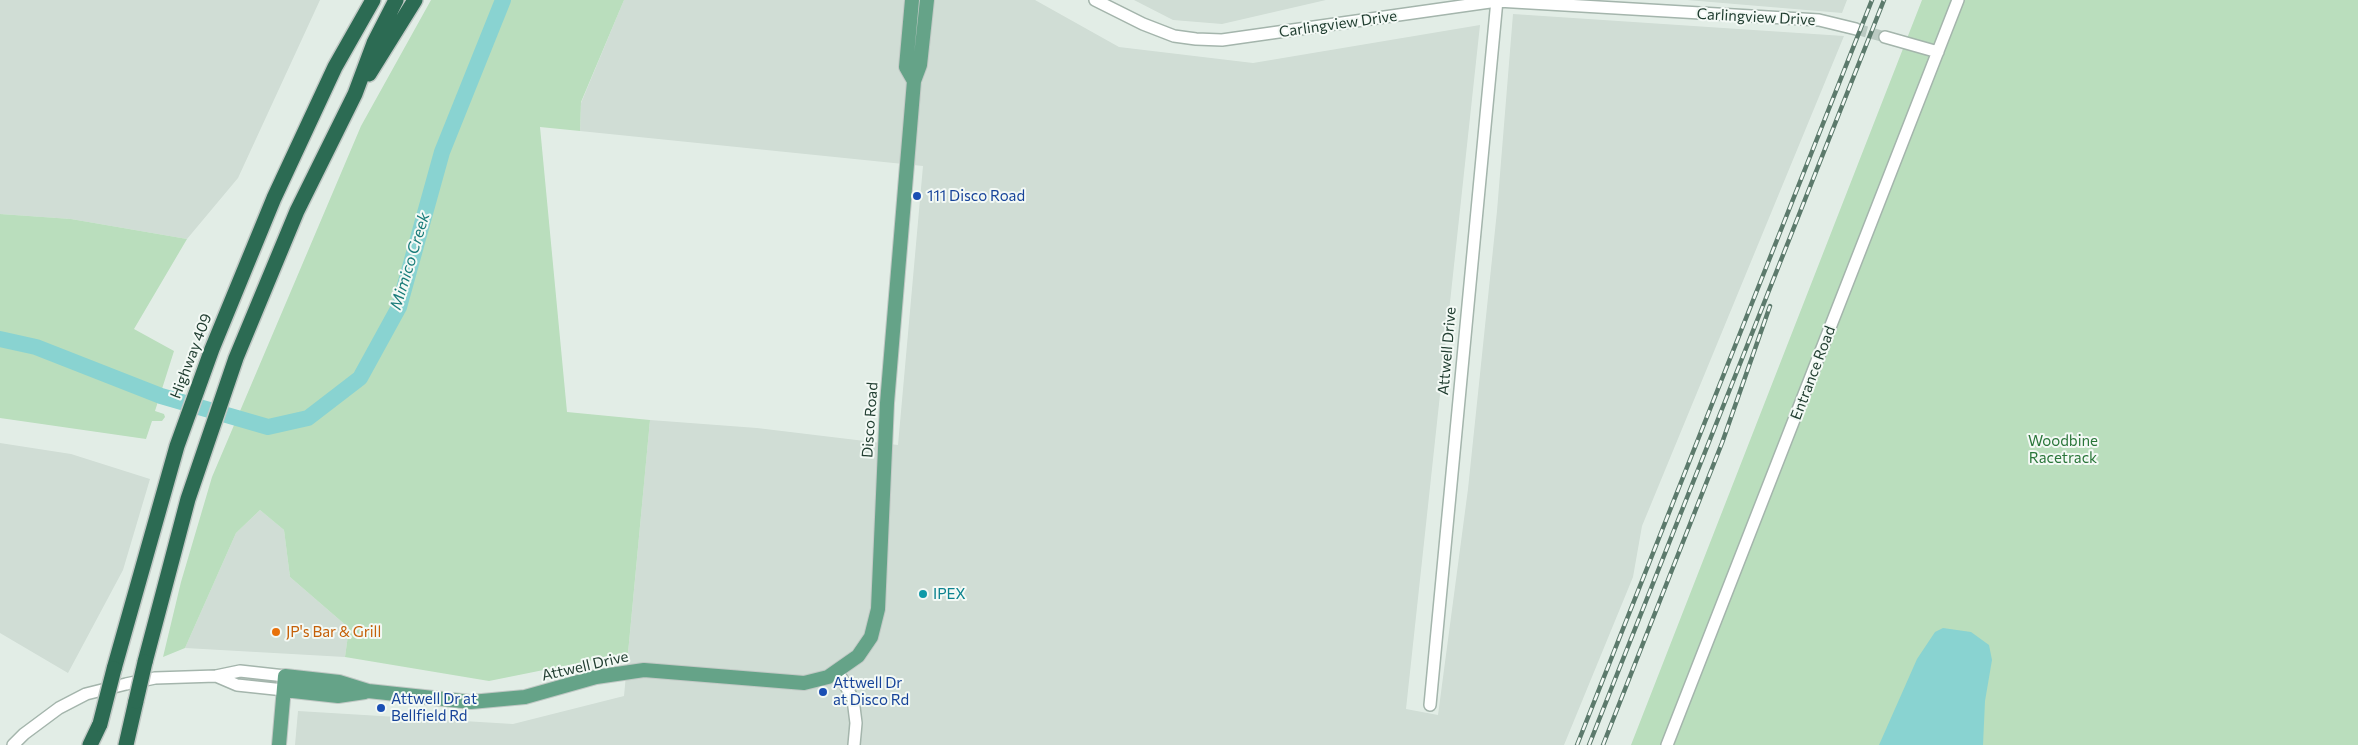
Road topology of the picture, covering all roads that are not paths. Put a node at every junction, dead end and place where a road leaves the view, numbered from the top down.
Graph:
1 (365, 0) edge
2 (373, 0) edge
3 (396, 0) edge
4 (415, 0) edge
5 (912, 0) edge
6 (927, 0) edge
7 (1095, 0) edge
8 (1958, 0) edge
9 (1497, 1) edge
10 (1856, 29) tunnel mouth
11 (1885, 36) tunnel mouth
12 (1938, 52) junction
13 (334, 67) junction
14 (914, 81) junction
15 (355, 94) junction
16 (838, 672) junction
17 (285, 683) junction
18 (136, 701) junction
19 (1430, 705) dead end
20 (100, 724) junction
21 (13, 745) edge
22 (90, 745) edge
23 (97, 745) edge
24 (126, 745) edge
25 (136, 745) edge
26 (279, 745) edge
27 (854, 745) edge
28 (1667, 745) edge

1 - 13 highway
2 - 13 highway, Highway 409
3 - 15 highway
4 - 15 highway
5 - 14 main road, Disco Road
6 - 14 main road, Disco Road
7 - 9 street, Carlingview Drive
8 - 12 street, Entrance Road
9 - 10 street, Carlingview Drive
9 - 19 street, Attwell Drive
11 - 12 street
12 - 28 street, Entrance Road
13 - 20 highway, Highway 409, bridge
14 - 16 main road, Disco Road
15 - 18 highway, bridge
16 - 17 main road, Attwell Drive
16 - 27 street
17 - 21 street, Attwell Drive
17 - 26 main road
18 - 24 highway
18 - 25 highway
20 - 22 highway
20 - 23 highway, Highway 409

